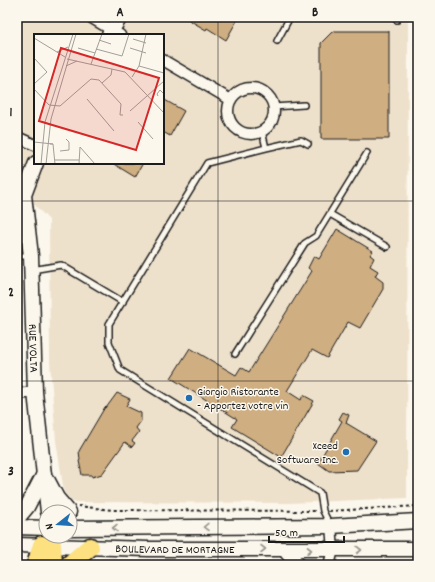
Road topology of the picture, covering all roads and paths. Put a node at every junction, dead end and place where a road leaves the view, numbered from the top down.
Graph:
1 (90, 17) edge
2 (120, 17) edge
3 (290, 17) edge
4 (113, 33) edge
5 (277, 40) dead end
6 (164, 61) edge
7 (231, 100) junction
8 (304, 105) dead end
9 (273, 108) junction
10 (262, 131) junction
11 (17, 137) edge
12 (308, 144) dead end
13 (34, 145) edge
14 (266, 148) junction
15 (368, 153) dead end
16 (36, 164) edge
17 (330, 214) junction
18 (387, 247) dead end
19 (26, 261) edge
20 (123, 302) junction
21 (236, 354) dead end
22 (35, 392) junction
23 (17, 394) edge
24 (44, 474) junction
25 (47, 504) edge
26 (64, 504) edge
27 (418, 506) edge
28 (78, 508) edge
29 (314, 511) dead end
30 (331, 511) dead end
31 (78, 516) edge
32 (17, 519) edge
33 (418, 521) edge
34 (331, 526) junction
35 (17, 527) edge
36 (38, 528) edge
37 (78, 528) edge
38 (97, 528) junction
39 (38, 542) edge
40 (46, 544) edge
41 (49, 544) edge
42 (69, 544) edge
43 (17, 545) edge
44 (90, 547) junction
45 (418, 549) edge
46 (285, 550) junction
47 (333, 550) junction
48 (36, 565) edge
49 (53, 565) edge
50 (69, 565) edge
51 (298, 565) edge
52 (329, 565) edge

1 - 4 street
2 - 4 main road
3 - 5 lane
6 - 7 street
7 - 9 street
7 - 10 street
8 - 9 lane
9 - 10 street
10 - 14 lane
11 - 13 street
12 - 14 lane
14 - 20 lane
15 - 17 lane
16 - 19 main road, RUE VOLTA
17 - 18 lane
17 - 21 lane
19 - 20 lane
19 - 22 main road, RUE VOLTA
20 - 34 lane
22 - 23 street
22 - 24 main road, RUE VOLTA
24 - 25 main road, RUE VOLTA
24 - 26 main road
24 - 32 main road
27 - 30 path
28 - 29 path
31 - 38 main road
33 - 34 main road, BOULEVARD DE MORTAGNE
34 -> 38 main road, BOULEVARD DE MORTAGNE
34 - 47 street
35 - 36 main road
37 - 38 main road, BOULEVARD DE MORTAGNE
39 - 43 main road, BOULEVARD DE MORTAGNE
40 - 48 highway
41 - 49 highway
42 - 44 main road, BOULEVARD DE MORTAGNE
44 -> 46 main road, BOULEVARD DE MORTAGNE
44 - 50 highway
47 -> 45 main road, BOULEVARD DE MORTAGNE
46 -> 47 main road, BOULEVARD DE MORTAGNE
46 - 51 main road
47 - 52 street

